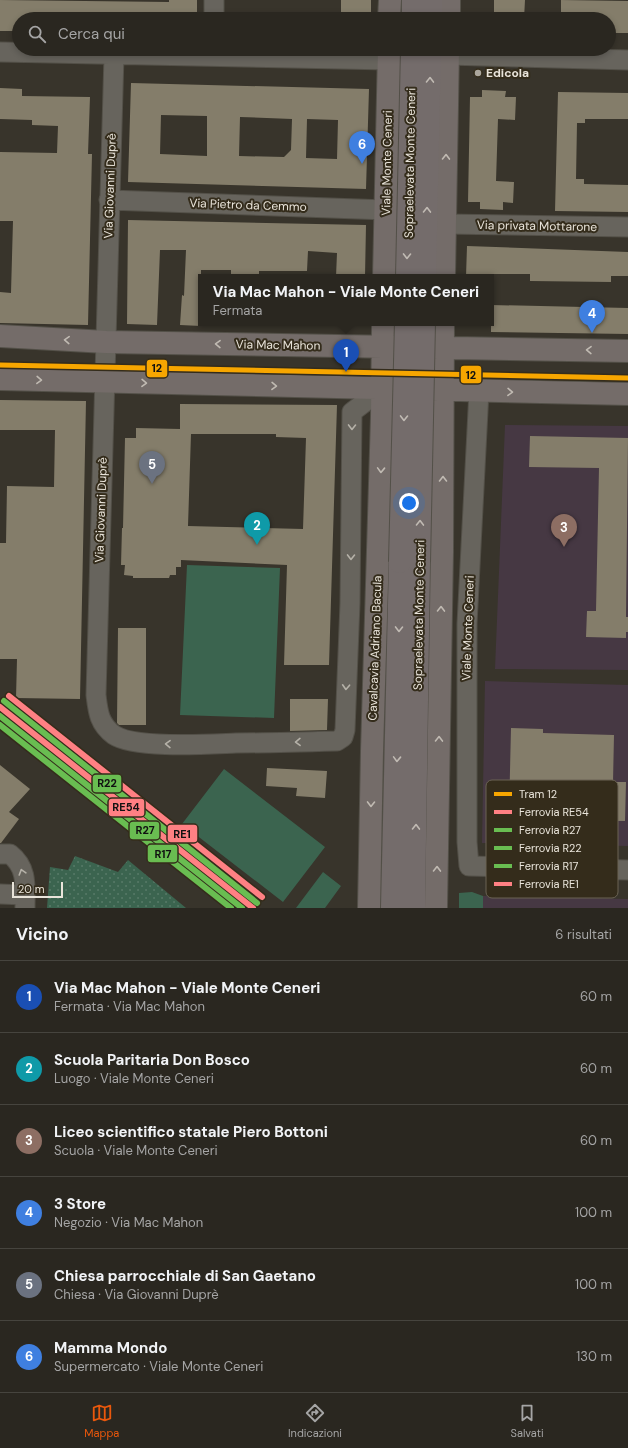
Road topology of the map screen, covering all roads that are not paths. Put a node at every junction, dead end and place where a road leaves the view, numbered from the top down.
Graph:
1 (214, 0) edge
2 (390, 0) edge
3 (413, 0) edge
4 (432, 0) edge
5 (449, 0) edge
6 (214, 12) edge
7 (390, 12) edge
8 (413, 12) edge
9 (431, 12) edge
10 (449, 12) edge
11 (0, 52) edge
12 (12, 52) edge
13 (114, 56) edge
14 (389, 56) edge
15 (412, 56) edge
16 (442, 56) edge
17 (442, 56) edge
18 (545, 56) edge
19 (628, 60) edge
20 (110, 200) junction
21 (386, 210) junction
22 (445, 224) junction
23 (628, 227) edge
24 (384, 274) edge
25 (407, 274) edge
26 (426, 274) edge
27 (444, 274) edge
28 (383, 326) edge
29 (406, 326) edge
30 (424, 326) edge
31 (443, 326) edge
32 (0, 336) edge
33 (106, 342) junction
34 (383, 347) junction
35 (443, 348) junction
36 (628, 350) edge
37 (0, 379) edge
38 (105, 382) junction
39 (382, 389) junction
40 (442, 390) junction
41 (479, 391) junction
42 (628, 394) edge
43 (410, 562) junction
44 (5, 854) edge
45 (486, 866) edge
46 (618, 870) edge
47 (628, 870) edge
48 (0, 894) edge
49 (393, 898) edge
50 (25, 902) edge
51 (369, 908) edge
52 (414, 908) edge
53 (436, 908) edge

1 - 6 street
2 - 7 main road
3 - 8 highway
4 - 9 highway
5 - 10 main road
11 - 12 street
13 - 20 street, Via Giovanni Duprè
14 - 21 main road, Viale Monte Ceneri
15 -> 25 highway, Sopraelevata Monte Ceneri
22 -> 16 main road
26 -> 17 highway, Sopraelevata Monte Ceneri
18 - 19 street
20 - 21 street, Via Pietro da Cemmo
20 - 33 street, Via Giovanni Duprè
21 - 24 main road, Viale Monte Ceneri
22 - 23 street, Via privata Mottarone
22 - 27 main road
28 - 34 main road
29 -> 43 highway, Sopraelevata Monte Ceneri, bridge
43 -> 30 highway, Sopraelevata Monte Ceneri, bridge
31 - 35 main road
33 -> 32 main road, Via Mac Mahon
34 -> 33 main road, Via Mac Mahon
33 - 38 street, Via Giovanni Duprè
34 - 35 main road, Via Mac Mahon
34 - 39 main road
36 -> 35 main road, Via Mac Mahon
35 - 40 main road
37 -> 38 main road
38 -> 39 main road
39 -> 38 street, Via Giovanni Duprè
39 - 40 main road
39 -> 51 main road, Cavalcavia Adriano Bacula
40 - 41 main road
53 -> 40 main road
41 -> 42 main road
41 - 45 street, Viale Monte Ceneri
43 -> 49 highway, Sopraelevata Monte Ceneri
52 -> 43 highway, Sopraelevata Monte Ceneri
50 -> 44 street
46 - 47 street, Viale Monte Ceneri
48 - 50 street

